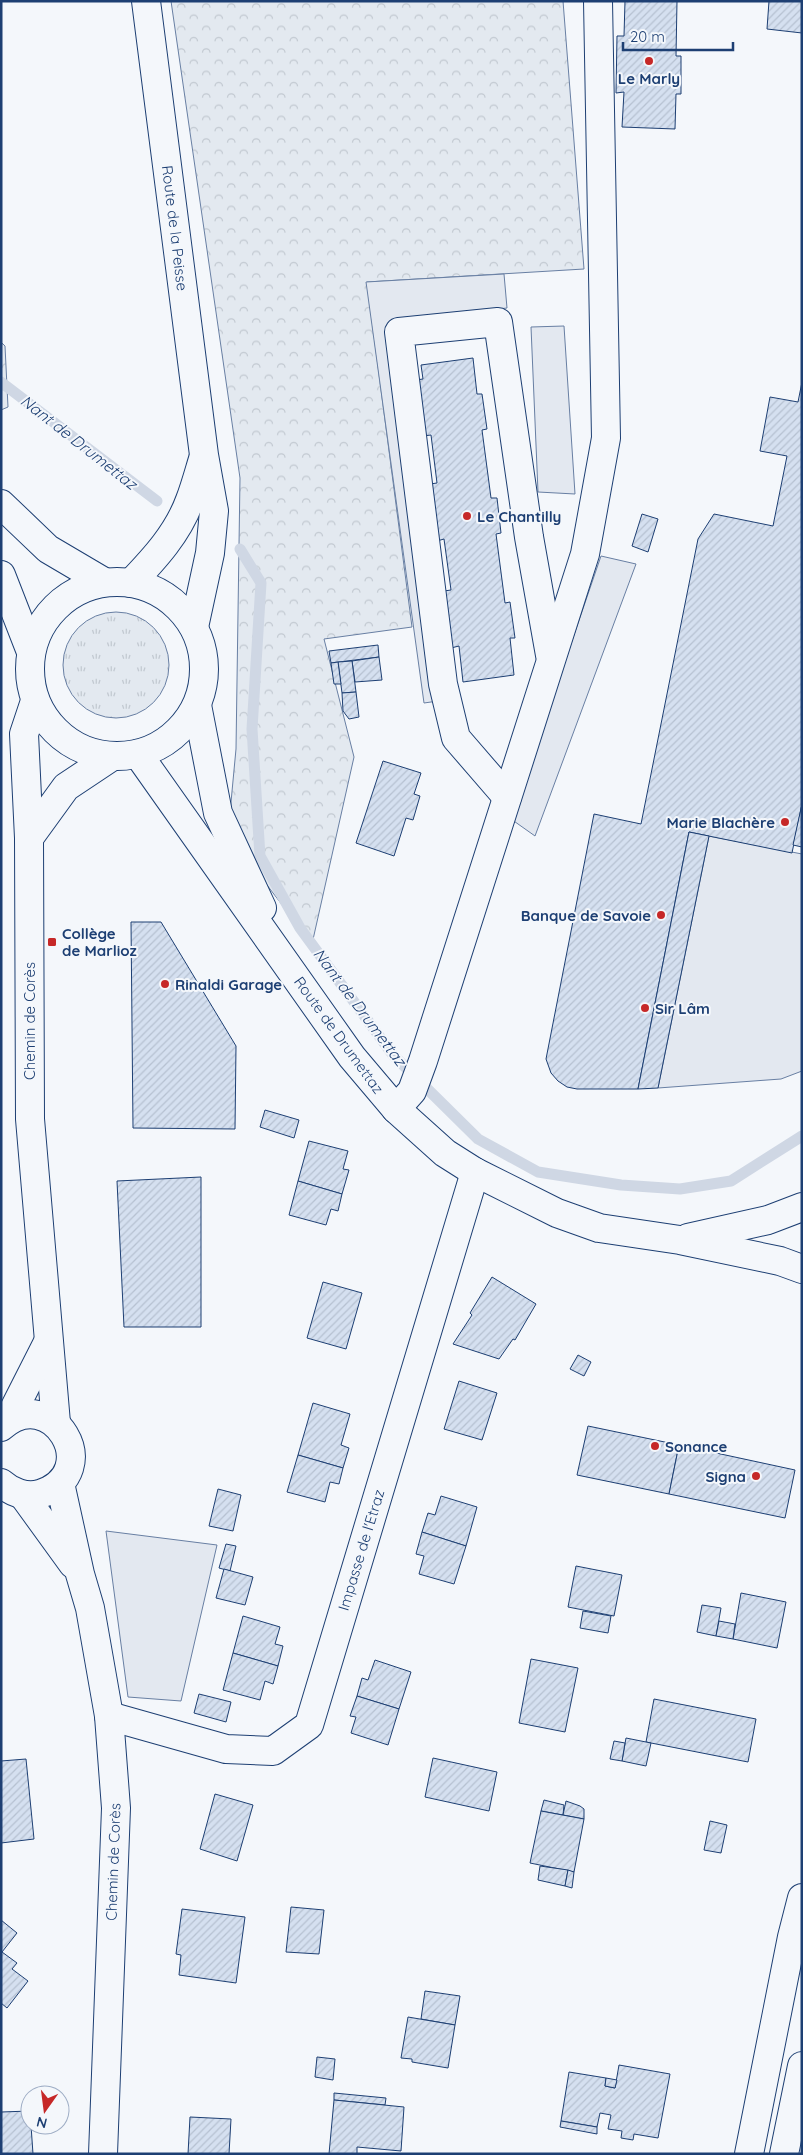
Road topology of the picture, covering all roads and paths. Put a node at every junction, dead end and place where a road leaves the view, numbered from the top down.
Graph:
1 (146, 1) edge
2 (598, 1) edge
3 (204, 455) junction
4 (1, 504) edge
5 (1, 575) edge
6 (117, 582) junction
7 (194, 627) junction
8 (31, 652) junction
9 (551, 659) junction
10 (35, 701) junction
11 (197, 705) junction
12 (138, 754) junction
13 (111, 757) junction
14 (507, 798) junction
15 (29, 838) junction
16 (290, 968) junction
17 (404, 1100) junction
18 (475, 1172) junction
19 (802, 1207) edge
20 (680, 1240) junction
21 (802, 1269) edge
22 (48, 1342) junction
23 (56, 1423) junction
24 (4, 1424) edge
25 (60, 1483) junction
26 (7, 1486) edge
27 (80, 1574) junction
28 (109, 1716) junction
29 (802, 1898) edge
30 (802, 2066) edge
31 (753, 2146) edge
32 (103, 2154) edge
33 (784, 2154) edge

1 - 3 street, Route de la Peisse
2 - 9 street
3 - 6 street
3 - 7 street, Route de la Peisse
4 - 6 street
5 - 8 street
6 - 7 street
6 - 8 street
7 - 11 street
8 - 10 street
9 - 14 street
9 - 14 street
10 - 13 street
10 - 15 street, Chemin de Corès
11 - 12 street
11 - 16 street, Route de Drumettaz
12 - 13 street
12 - 16 street, Route de Drumettaz
13 - 15 street
14 - 17 street
15 - 22 street, Chemin de Corès
16 - 17 street, Route de Drumettaz
17 - 18 street, Route de Drumettaz
18 - 20 street, Route de Drumettaz
18 - 28 street, Impasse de l'Etraz
19 - 20 street, Route de Drumettaz
20 - 21 street, Route de Drumettaz
22 - 23 street, Chemin de Corès
22 - 24 street
23 - 24 street
23 - 25 street
25 - 26 street
25 - 27 street, Chemin de Corès
26 - 27 street, Chemin de Corès
27 - 28 street, Chemin de Corès
28 - 32 street, Chemin de Corès
29 - 31 street
30 - 33 street

